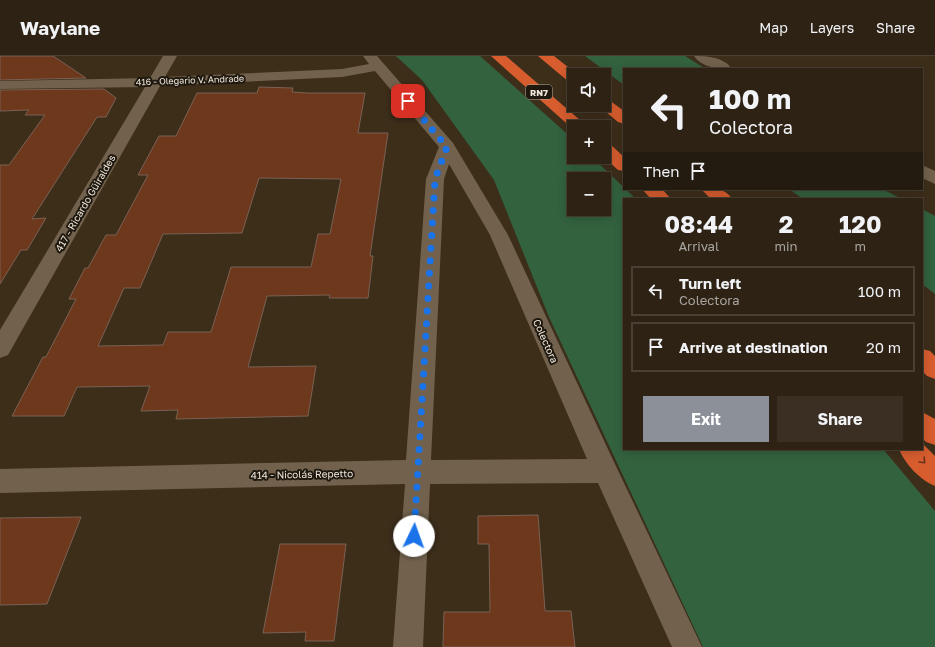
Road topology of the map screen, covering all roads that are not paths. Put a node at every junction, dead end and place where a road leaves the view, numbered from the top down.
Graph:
1 (170, 56) edge
2 (498, 56) edge
3 (545, 56) edge
4 (701, 56) edge
5 (374, 61) edge
6 (723, 68) edge
7 (567, 73) edge
8 (156, 82) junction
9 (0, 85) edge
10 (611, 109) edge
11 (623, 118) edge
12 (572, 120) edge
13 (447, 147) junction
14 (611, 154) edge
15 (623, 165) edge
16 (923, 172) edge
17 (935, 178) edge
18 (652, 190) edge
19 (711, 190) edge
20 (661, 198) edge
21 (722, 198) edge
22 (0, 349) edge
23 (923, 353) edge
24 (923, 359) edge
25 (935, 362) edge
26 (935, 368) edge
27 (923, 424) edge
28 (935, 434) edge
29 (912, 450) edge
30 (605, 471) junction
31 (418, 472) junction
32 (935, 474) edge
33 (0, 481) edge
34 (408, 647) edge
35 (687, 647) edge

1 - 8 street, 417 - Ricardo Güiraldes
2 - 12 highway, RN7
3 - 7 highway
4 - 6 street
5 - 8 street, 416 - Olegario V. Andrade
5 - 13 street, Colectora
8 - 9 street, 416 - Olegario V. Andrade
8 - 22 street, 417 - Ricardo Güiraldes
10 - 11 highway
13 - 30 street, Colectora
13 - 31 street
14 - 15 highway
16 - 17 street
18 - 20 highway
19 - 21 highway
23 - 25 highway
24 - 26 highway
27 - 28 highway
29 -> 32 highway
30 - 31 street, 414 - Nicolás Repetto
30 - 35 street, Colectora
31 - 33 street, 414 - Nicolás Repetto
31 - 34 street

